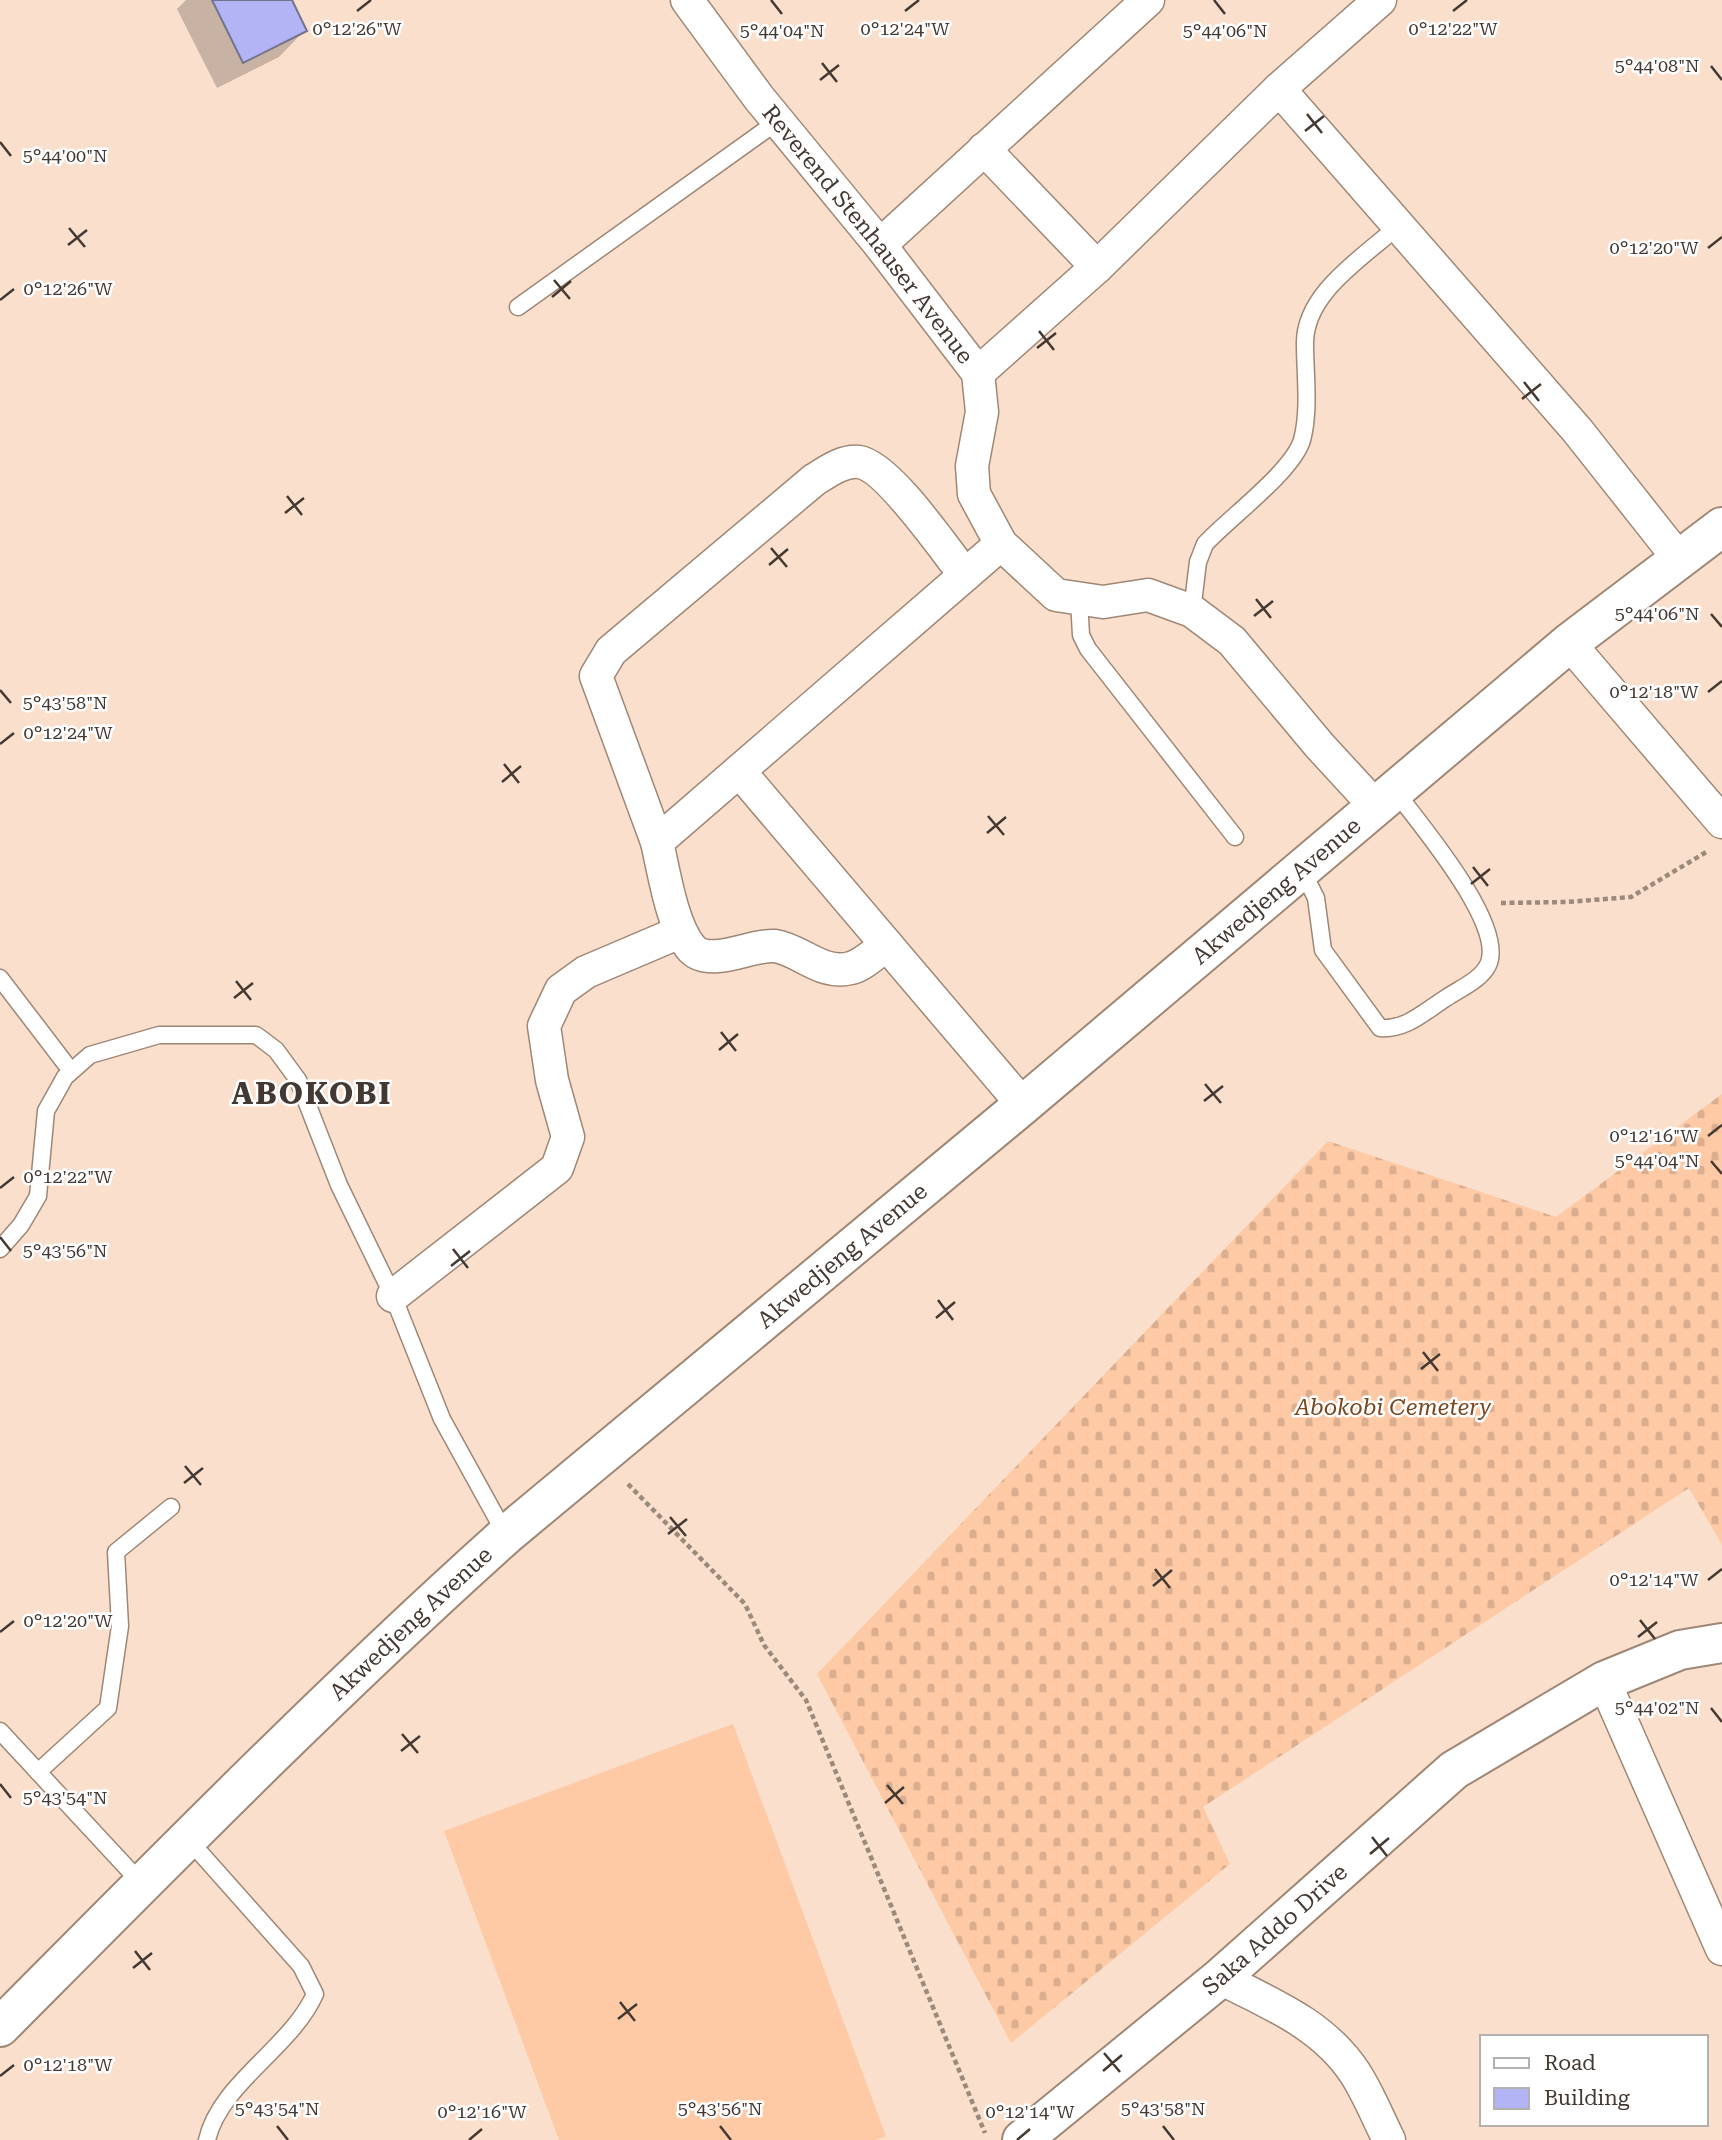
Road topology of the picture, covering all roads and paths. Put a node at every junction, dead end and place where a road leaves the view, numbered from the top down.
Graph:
1 (1147, 0) edge
2 (1380, 0) edge
3 (694, 3) edge
4 (1279, 89) junction
5 (778, 121) junction
6 (984, 149) junction
7 (1398, 226) junction
8 (880, 245) junction
9 (1097, 267) junction
10 (518, 307) dead end
11 (978, 373) junction
12 (1722, 527) edge
13 (1001, 544) junction
14 (1679, 559) junction
15 (965, 575) junction
16 (1079, 601) junction
17 (1192, 611) junction
18 (1569, 643) junction
19 (739, 771) junction
20 (1386, 799) junction
21 (1716, 836) edge
22 (1235, 837) dead end
23 (657, 842) junction
24 (1302, 870) junction
25 (1476, 903) junction
26 (680, 932) junction
27 (887, 945) junction
28 (0, 978) edge
29 (71, 1071) junction
30 (1023, 1105) junction
31 (0, 1249) edge
32 (393, 1296) junction
33 (601, 1456) junction
34 (171, 1507) dead end
35 (506, 1535) junction
36 (1722, 1643) edge
37 (1604, 1681) junction
38 (0, 1731) edge
39 (38, 1772) junction
40 (187, 1837) junction
41 (142, 1884) junction
42 (1722, 1949) edge
43 (1220, 1978) junction
44 (0, 2027) edge
45 (206, 2140) edge
46 (989, 2140) edge
47 (1022, 2140) edge
48 (1389, 2140) edge

1 - 6 street
2 - 4 street
3 - 5 street, Reverend Stenhauser Avenue
4 - 7 street
4 - 9 street
5 - 8 street, Reverend Stenhauser Avenue
5 - 10 lane
6 - 8 street
6 - 9 street
7 - 14 street
7 - 17 lane
8 - 11 street, Reverend Stenhauser Avenue
9 - 11 street
11 - 13 street, Reverend Stenhauser Avenue
12 - 14 street, Akwedjeng Avenue
13 - 15 street
13 - 16 street, Reverend Stenhauser Avenue
14 - 18 street, Akwedjeng Avenue
15 - 19 street
15 - 23 street
16 - 17 street, Reverend Stenhauser Avenue
16 - 22 lane
17 - 20 street, Reverend Stenhauser Avenue
18 - 20 street, Akwedjeng Avenue
18 - 21 street
19 - 23 street
19 - 27 street
20 - 24 street, Akwedjeng Avenue
20 - 25 lane
21 - 25 path
23 - 26 street
24 - 25 lane
24 - 30 street, Akwedjeng Avenue
26 - 27 street
26 - 32 street
27 - 30 street
28 - 29 lane
29 - 31 lane
29 - 32 lane
30 - 33 street, Akwedjeng Avenue
32 - 35 lane
33 - 35 street, Akwedjeng Avenue
33 - 46 path
34 - 39 lane
35 - 40 street, Akwedjeng Avenue
36 - 37 street, Saka Addo Drive
37 - 42 street
37 - 43 street, Saka Addo Drive
38 - 39 lane
39 - 41 lane
40 - 41 street, Akwedjeng Avenue
40 - 45 lane
41 - 44 street, Akwedjeng Avenue
43 - 47 street, Saka Addo Drive
43 - 48 street

